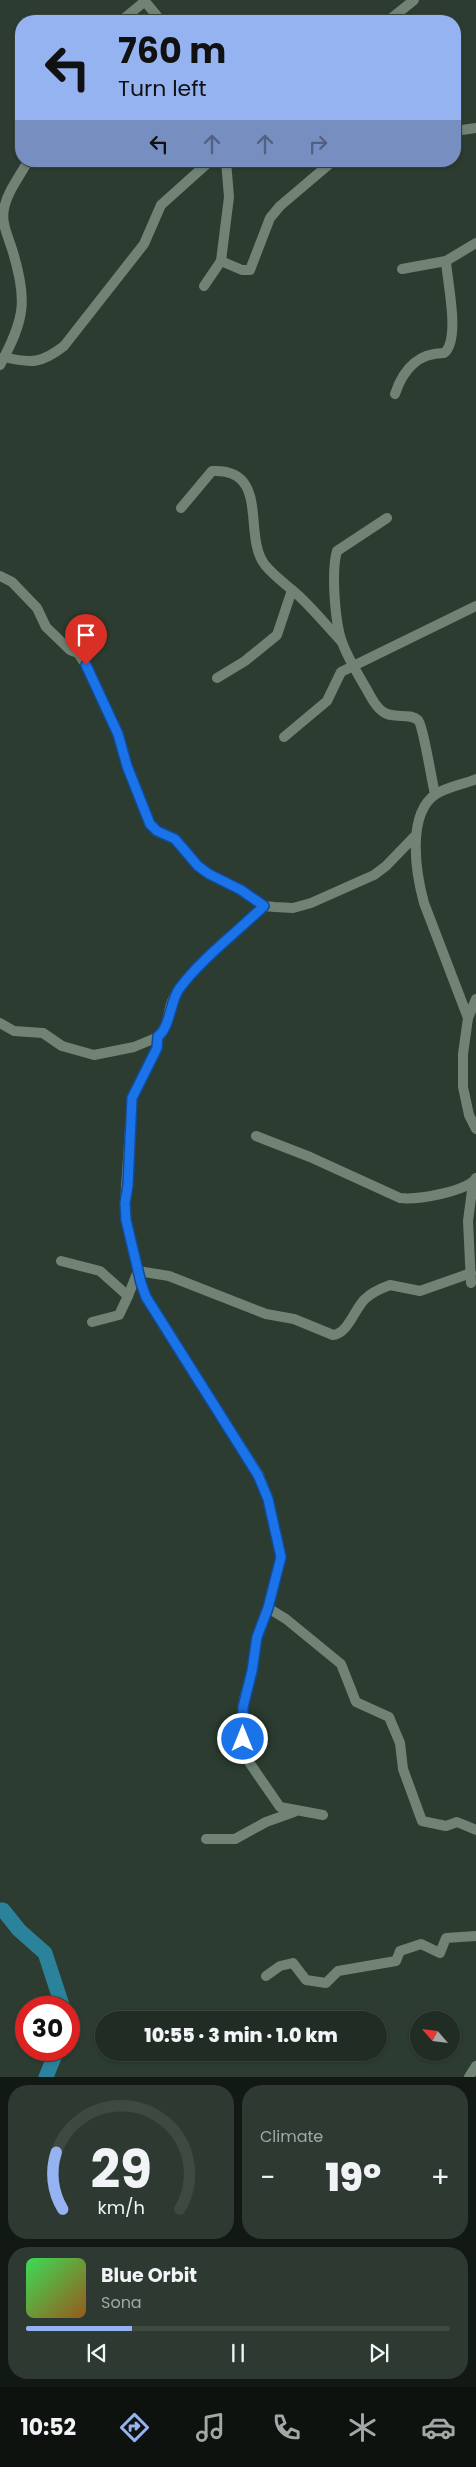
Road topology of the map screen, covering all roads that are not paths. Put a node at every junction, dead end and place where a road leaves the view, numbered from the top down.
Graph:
1 (414, 0) edge
2 (144, 1) edge
3 (128, 15) edge
4 (156, 15) edge
5 (395, 15) edge
6 (476, 128) edge
7 (461, 130) edge
8 (24, 167) edge
9 (203, 167) edge
10 (227, 167) edge
11 (326, 167) edge
12 (4, 194) edge
13 (476, 243) edge
14 (221, 261) junction
15 (446, 261) junction
16 (402, 269) dead end
17 (204, 286) dead end
18 (2, 361) edge
19 (395, 394) dead end
20 (181, 508) dead end
21 (387, 518) dead end
22 (0, 576) edge
23 (292, 590) junction
24 (476, 606) edge
25 (341, 641) junction
26 (353, 667) junction
27 (217, 678) dead end
28 (284, 737) dead end
29 (476, 779) edge
30 (435, 794) junction
31 (414, 837) junction
32 (264, 906) junction
33 (476, 999) edge
34 (468, 1018) junction
35 (0, 1023) edge
36 (158, 1036) junction
37 (476, 1128) edge
38 (256, 1136) dead end
39 (474, 1181) edge
40 (61, 1260) dead end
41 (138, 1271) junction
42 (128, 1296) junction
43 (92, 1322) dead end
44 (268, 1608) junction
45 (296, 1811) junction
46 (323, 1815) dead end
47 (476, 1830) edge
48 (206, 1838) dead end
49 (476, 1936) edge
50 (266, 1976) dead end
51 (476, 2066) edge
52 (469, 2077) edge

1 - 5 street
2 - 3 street
2 - 4 street
6 - 7 street
8 - 12 street
9 - 18 street
10 - 14 street
11 - 14 street
12 - 18 street
13 - 15 street
14 - 17 street
15 - 16 street
15 - 19 street
20 - 23 street
21 - 25 street
22 - 32 street
23 - 25 street
23 - 27 street
24 - 26 street
25 - 26 street
26 - 28 street
26 - 30 street
29 - 30 street
30 - 31 street
31 - 32 street
31 - 34 street
32 - 36 street
33 - 34 street
34 - 37 street
35 - 36 street
36 - 41 street
38 - 39 street
39 - 41 street
40 - 42 street
41 - 42 street
41 - 44 street
42 - 43 street
44 - 45 street
44 - 47 street
45 - 46 street
45 - 48 street
49 - 50 street
51 - 52 street

